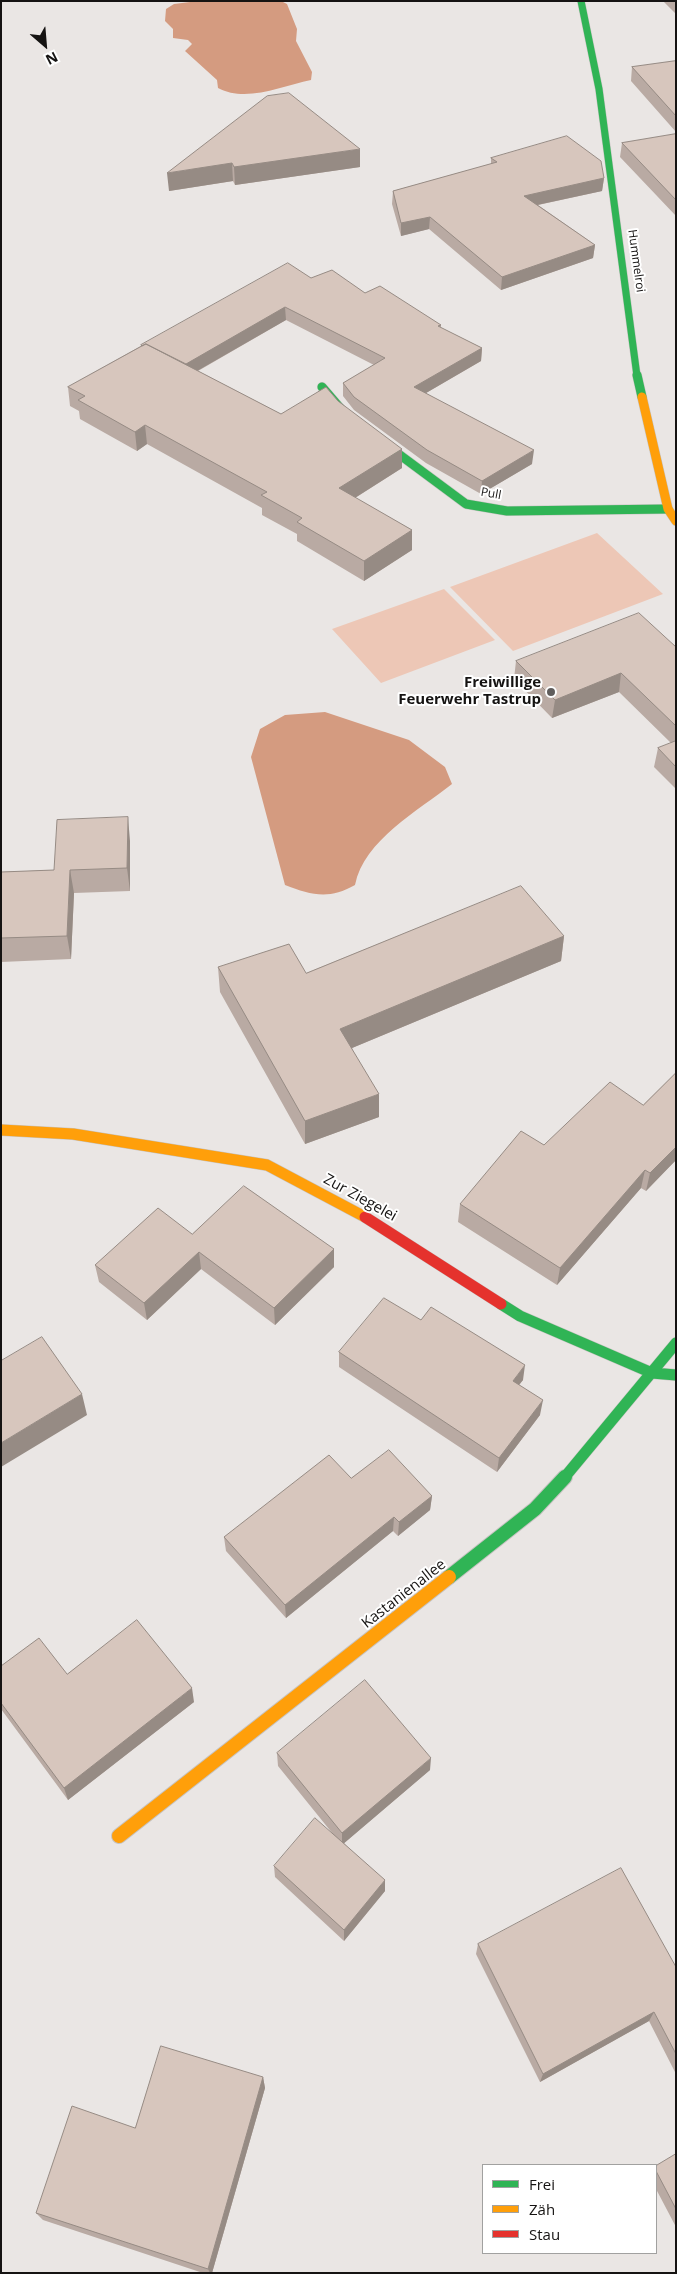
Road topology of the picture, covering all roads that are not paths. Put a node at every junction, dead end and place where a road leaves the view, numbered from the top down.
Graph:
1 (581, 1) edge
2 (322, 387) edge
3 (668, 509) junction
4 (676, 521) edge
5 (1, 1130) edge
6 (676, 1343) edge
7 (652, 1373) junction
8 (676, 1375) edge
9 (120, 1836) dead end

1 - 3 street, Hummelroi
2 - 3 street, Pull
3 - 4 street, Hummelroi
5 - 7 street, Zur Ziegelei
6 - 7 street, Kastanienallee
7 - 8 street, Zur Ziegelei
7 - 9 street, Kastanienallee

